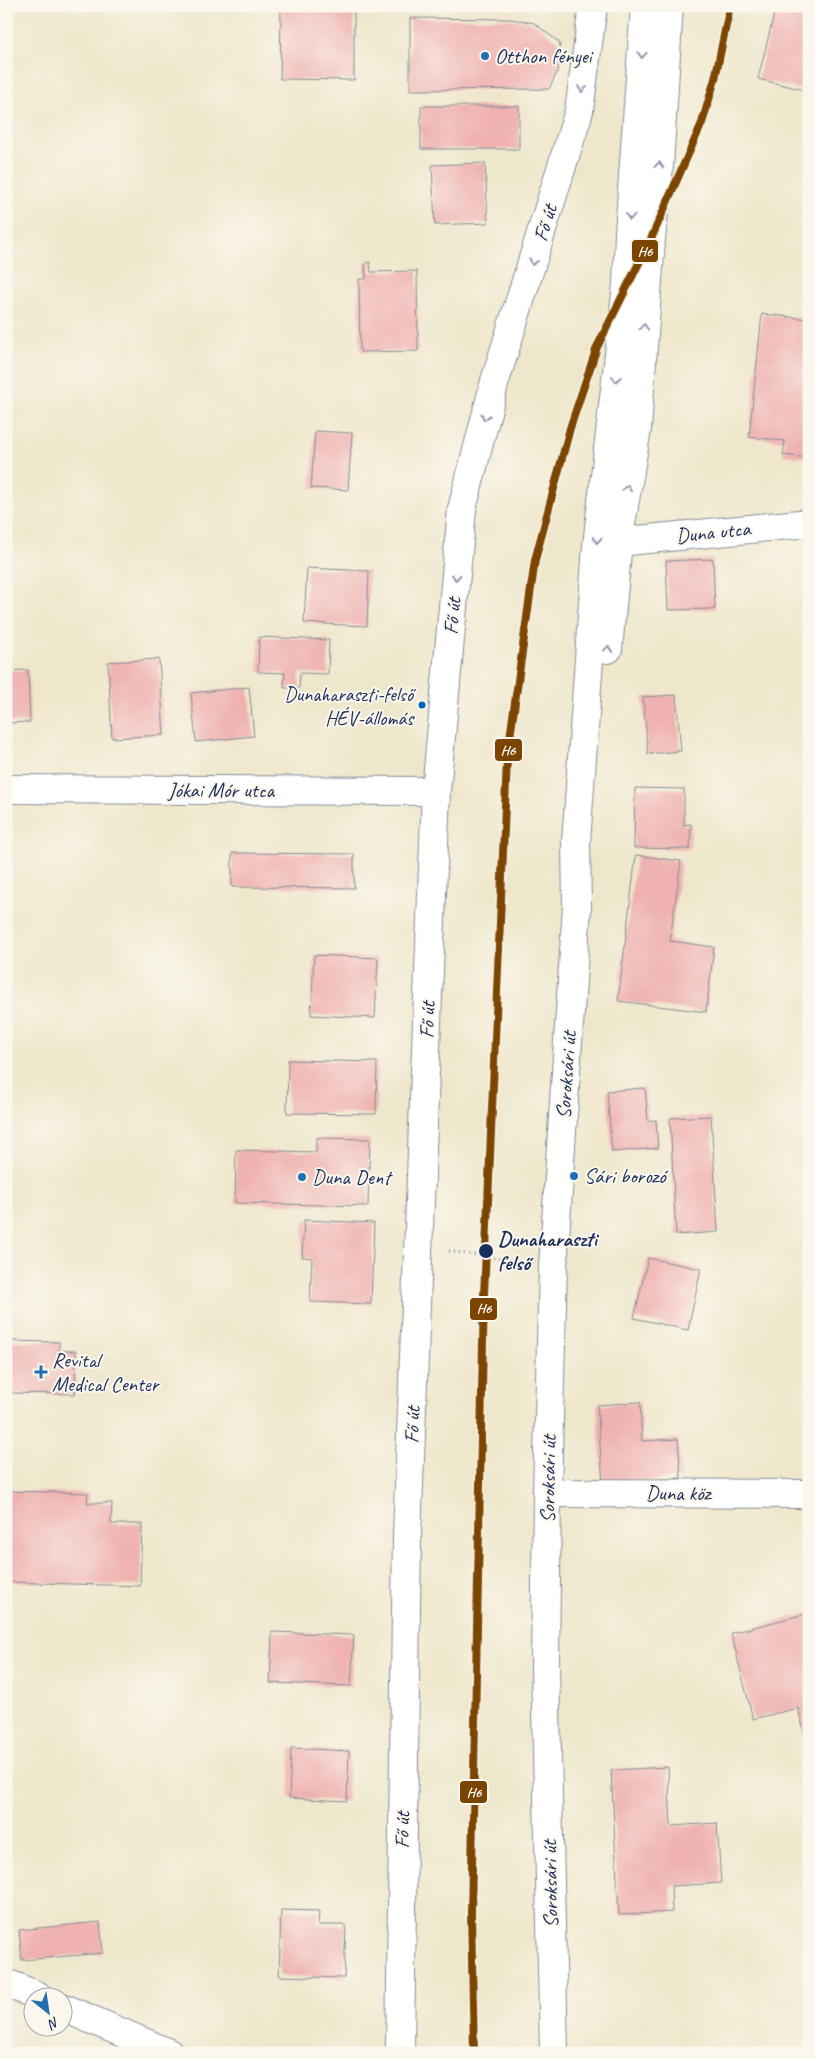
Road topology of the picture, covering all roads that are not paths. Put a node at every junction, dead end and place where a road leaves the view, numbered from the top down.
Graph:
1 (593, 6) edge
2 (645, 6) edge
3 (669, 6) edge
4 (809, 523) edge
5 (618, 542) junction
6 (6, 789) edge
7 (436, 791) junction
8 (577, 906) junction
9 (547, 1493) junction
10 (809, 1494) edge
11 (6, 1983) edge
12 (22, 1990) edge
13 (72, 2011) edge
14 (169, 2053) edge
15 (400, 2053) edge
16 (554, 2053) edge

1 -> 7 street, Fő út
2 -> 8 street
5 -> 3 street
4 - 5 street, Duna utca
8 -> 5 street
6 - 7 street, Jókai Mór utca
7 - 15 street, Fő út
8 - 9 street, Soroksári út
9 - 10 street, Duna köz
9 - 16 street, Soroksári út
11 - 12 street
13 - 14 street

